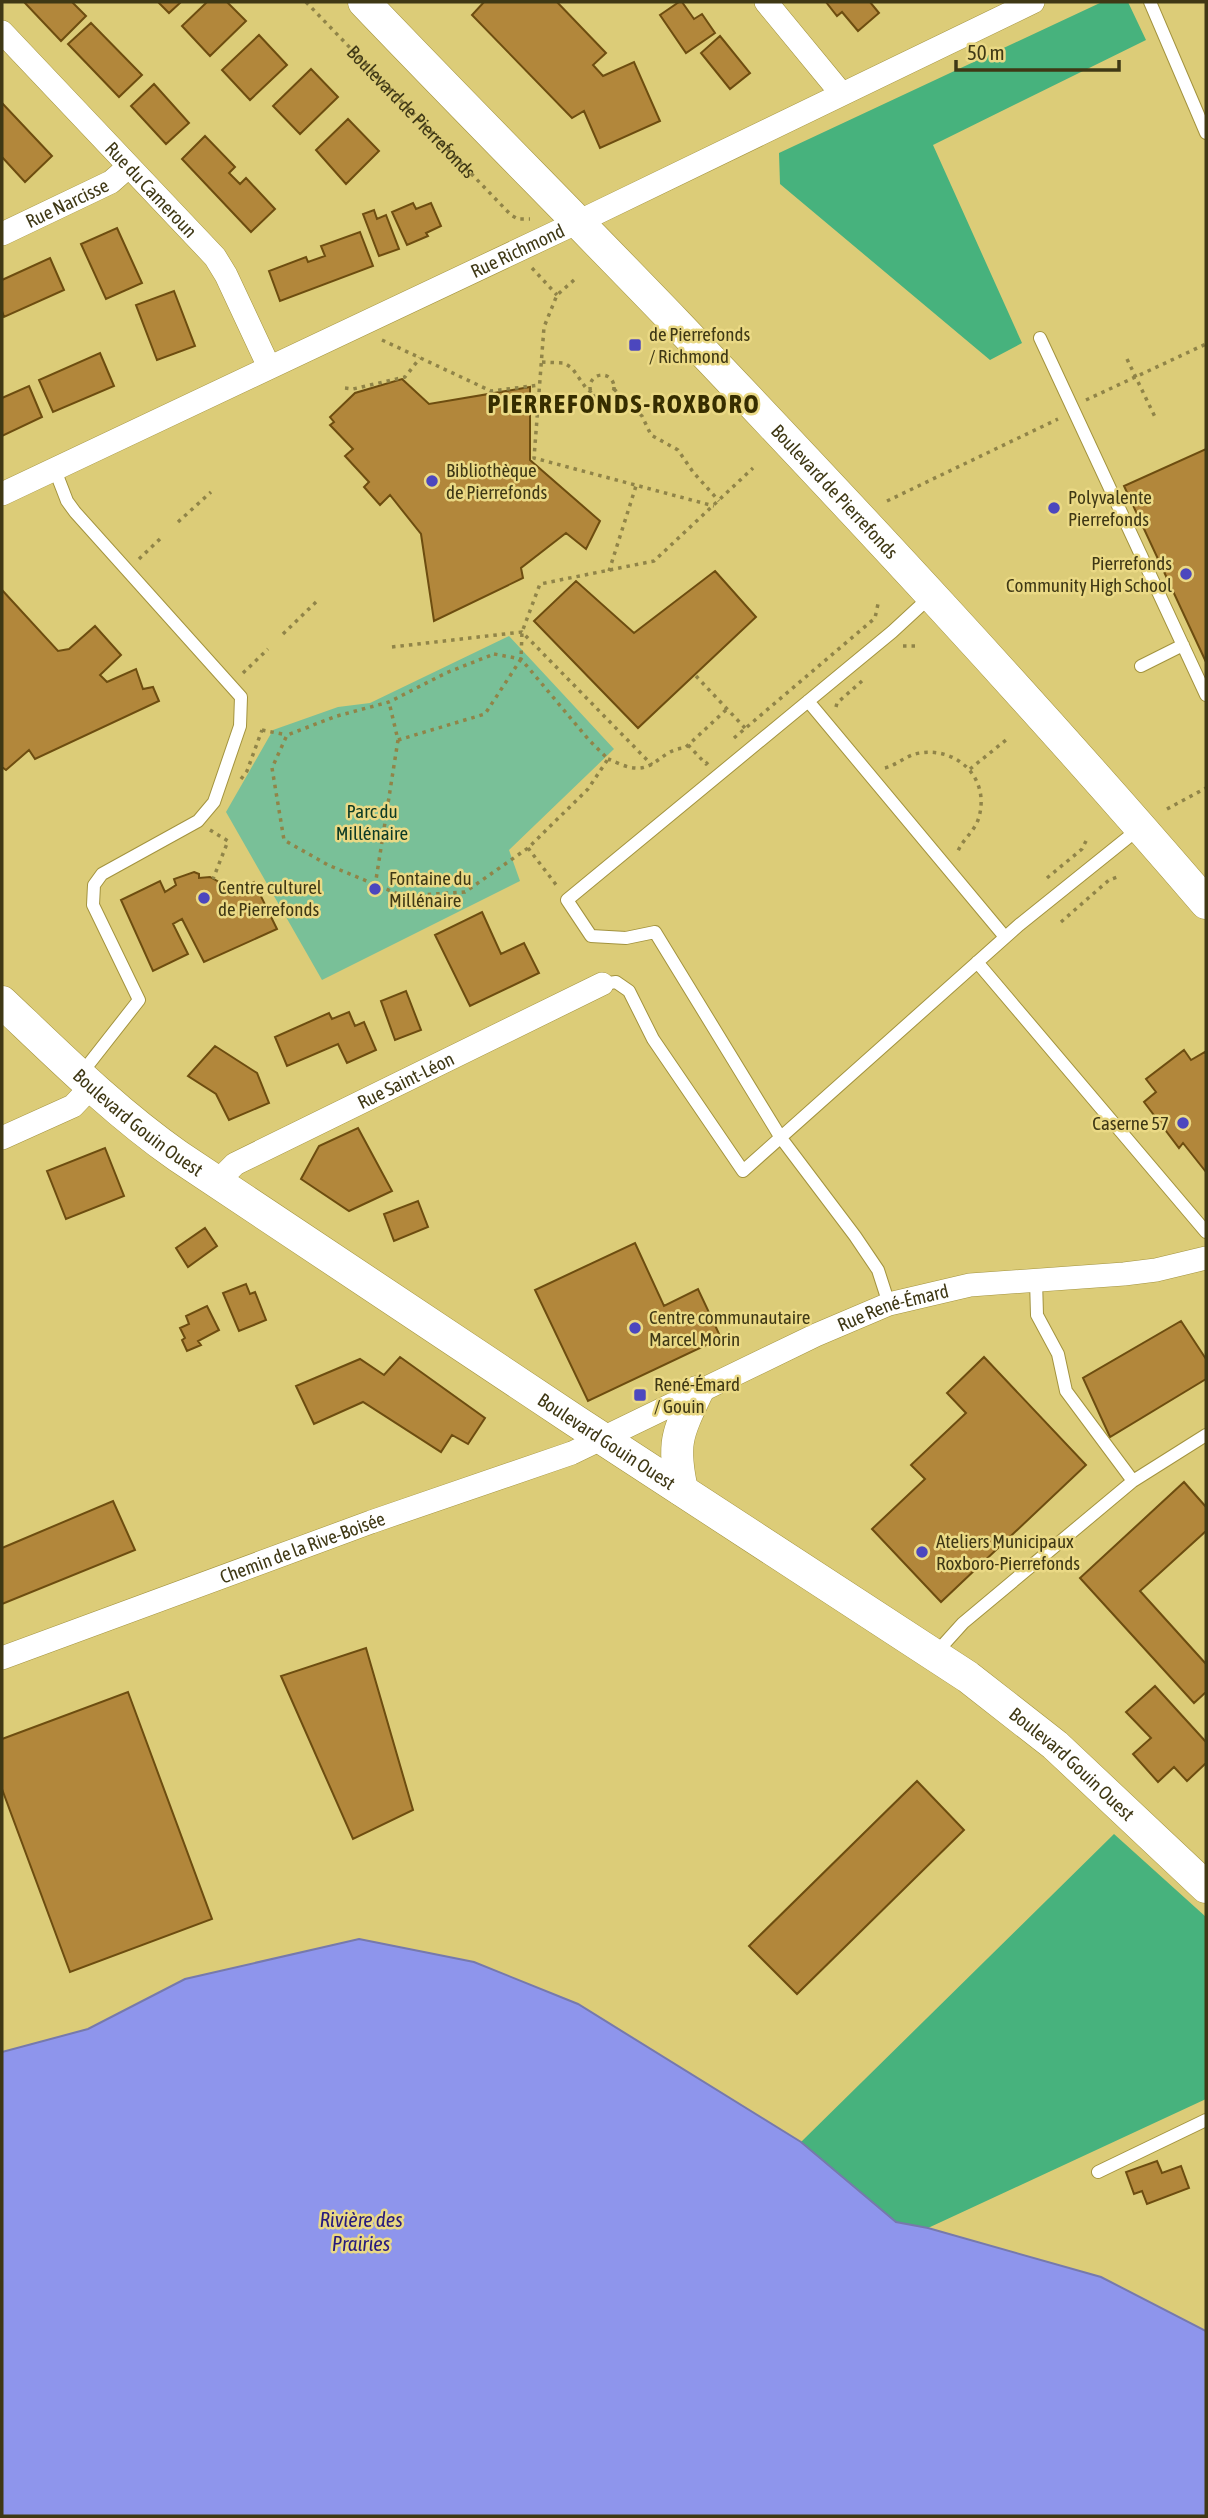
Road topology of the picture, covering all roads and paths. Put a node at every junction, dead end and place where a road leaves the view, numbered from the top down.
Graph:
1 (306, 2) edge
2 (364, 2) edge
3 (766, 2) edge
4 (1033, 2) edge
5 (1150, 2) edge
6 (2, 32) edge
7 (841, 93) junction
8 (1206, 133) edge
9 (128, 167) junction
10 (518, 219) dead end
11 (578, 222) junction
12 (2, 234) edge
13 (532, 268) dead end
14 (574, 279) dead end
15 (557, 295) junction
16 (1040, 338) dead end
17 (381, 340) dead end
18 (1206, 344) edge
19 (420, 358) junction
20 (1127, 359) dead end
21 (542, 362) junction
22 (269, 367) junction
23 (1136, 376) junction
24 (540, 385) junction
25 (345, 388) dead end
26 (614, 389) junction
27 (596, 397) junction
28 (1081, 402) dead end
29 (631, 407) junction
30 (1155, 417) dead end
31 (1061, 418) dead end
32 (753, 468) dead end
33 (54, 470) junction
34 (636, 486) junction
35 (211, 492) dead end
36 (2, 494) edge
37 (719, 501) junction
38 (887, 501) dead end
39 (714, 506) junction
40 (178, 522) dead end
41 (162, 537) dead end
42 (137, 560) dead end
43 (609, 571) junction
44 (932, 596) junction
45 (316, 602) dead end
46 (878, 604) dead end
47 (522, 632) junction
48 (283, 634) dead end
49 (1183, 645) junction
50 (918, 646) dead end
51 (392, 647) dead end
52 (902, 647) dead end
53 (268, 649) dead end
54 (521, 659) junction
55 (1142, 666) dead end
56 (241, 674) dead end
57 (696, 676) dead end
58 (865, 679) dead end
59 (1206, 695) edge
60 (808, 701) junction
61 (389, 702) junction
62 (727, 709) junction
63 (835, 713) dead end
64 (240, 726) junction
65 (745, 728) junction
66 (287, 735) junction
67 (398, 740) junction
68 (1006, 740) dead end
69 (688, 745) junction
70 (725, 746) dead end
71 (716, 755) dead end
72 (608, 759) junction
73 (652, 765) junction
74 (881, 769) dead end
75 (970, 769) junction
76 (1206, 788) edge
77 (1167, 809) dead end
78 (202, 825) dead end
79 (1141, 827) junction
80 (1088, 837) dead end
81 (966, 841) dead end
82 (528, 848) junction
83 (548, 874) dead end
84 (1120, 876) dead end
85 (213, 878) dead end
86 (1041, 883) dead end
87 (375, 886) junction
88 (1206, 903) edge
89 (1061, 922) dead end
90 (1004, 937) junction
91 (977, 962) junction
92 (602, 984) joint
93 (2, 1002) edge
94 (85, 1082) junction
95 (2, 1138) edge
96 (781, 1138) junction
97 (216, 1183) junction
98 (1206, 1232) edge
99 (1206, 1258) edge
100 (1036, 1280) junction
101 (889, 1304) junction
102 (697, 1392) junction
103 (1206, 1435) edge
104 (602, 1438) junction
105 (1133, 1482) junction
106 (682, 1490) junction
107 (934, 1654) junction
108 (2, 1658) edge
109 (1203, 1878) edge
110 (1206, 2120) edge
111 (1098, 2172) dead end

1 - 10 path, Boulevard de Pierrefonds
2 - 11 street, Boulevard de Pierrefonds
3 - 7 street
4 - 7 street, Rue Richmond
5 - 8 lane
6 - 9 street, Rue du Cameroun
7 - 11 street, Rue Richmond
9 - 12 street, Rue Narcisse
9 - 22 street, Rue du Cameroun
11 - 22 street, Rue Richmond
11 - 44 street, Boulevard de Pierrefonds
13 - 15 path
14 - 15 path
15 - 21 path
16 - 49 lane
17 - 19 path
18 - 23 path
19 - 24 path
19 - 25 path
20 - 23 path
21 - 24 path
21 - 27 path
22 - 33 street, Rue Richmond
23 - 28 path
23 - 30 path
24 - 34 path
26 - 27 path
26 - 27 path
26 - 29 path
27 - 29 path
29 - 37 path
31 - 38 path
32 - 37 path
33 - 36 street, Rue Richmond
33 - 64 lane
34 - 39 path
34 - 43 path
35 - 40 path
37 - 39 path
39 - 43 path
41 - 42 path
43 - 47 path
44 - 60 lane
44 - 79 street, Boulevard de Pierrefonds
45 - 48 path
46 - 65 path
47 - 51 path
47 - 54 path
47 - 73 path
49 - 55 lane
49 - 59 lane
50 - 52 path
53 - 56 path
54 - 61 path
54 - 67 path
54 - 72 path
57 - 62 path
58 - 63 path
60 - 90 lane
60 - 96 lane
61 - 66 path
61 - 67 path
62 - 65 path
62 - 69 path
64 - 66 path
64 - 94 lane
65 - 70 path
66 - 87 path
67 - 87 path
68 - 75 path
69 - 71 path
69 - 73 path
72 - 73 path
72 - 82 path
74 - 75 path
75 - 81 path
76 - 77 path
78 - 85 path
79 - 88 street, Boulevard de Pierrefonds
79 - 90 lane
80 - 86 path
82 - 83 path
82 - 87 path
84 - 89 path
90 - 91 lane
91 - 96 lane
91 - 98 lane
92 - 96 lane
92 - 97 street, Rue Saint-Léon
93 - 94 street, Boulevard Gouin Ouest
94 - 95 street
94 - 97 street, Boulevard Gouin Ouest
96 - 101 lane
97 - 104 street, Boulevard Gouin Ouest
99 - 100 street, Rue René-Émard
100 - 101 street, Rue René-Émard
100 - 105 lane
101 - 102 street, Rue René-Émard
102 - 104 street, Rue René-Émard
102 - 106 street
103 - 105 lane
104 - 106 street, Boulevard Gouin Ouest
104 - 108 street, Chemin de la Rive-Boisée
105 - 107 lane
106 - 107 street, Boulevard Gouin Ouest
107 - 109 street, Boulevard Gouin Ouest
110 - 111 lane

